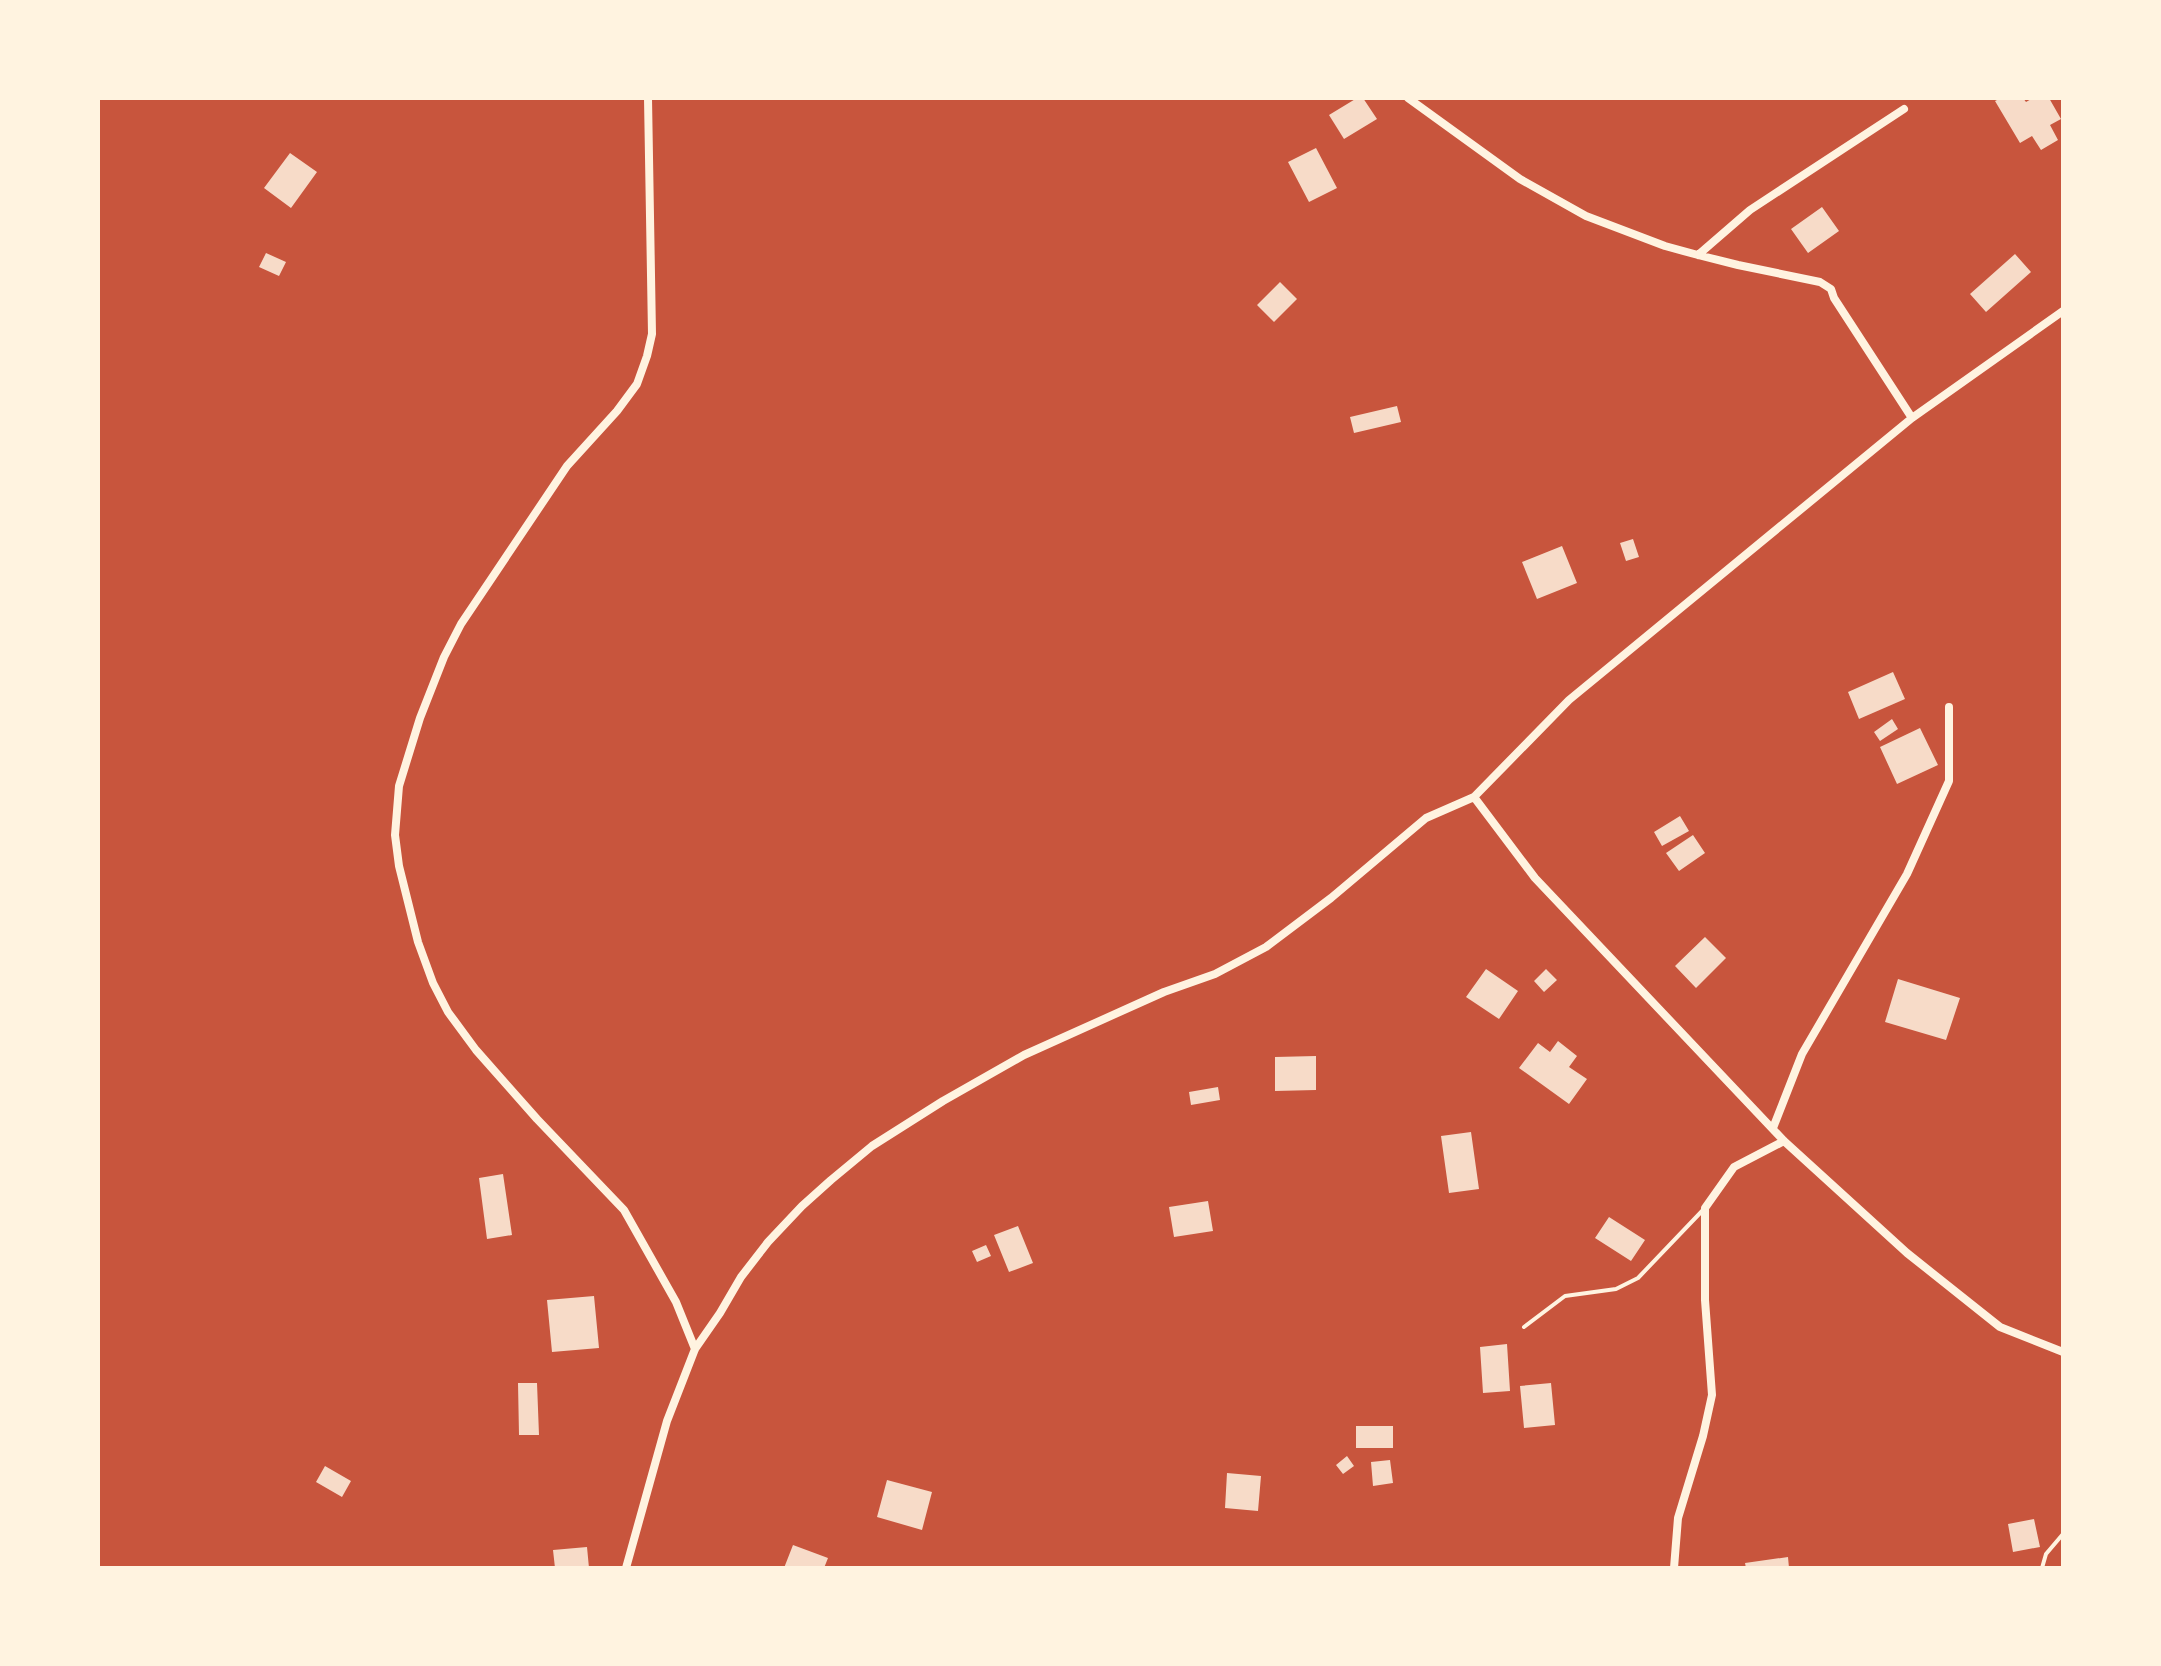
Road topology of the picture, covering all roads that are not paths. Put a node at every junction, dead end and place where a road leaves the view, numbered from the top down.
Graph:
1 (648, 98) edge
2 (1408, 98) edge
3 (1904, 109) dead end
4 (1698, 255) junction
5 (2063, 311) edge
6 (1912, 418) junction
7 (1949, 707) dead end
8 (1474, 797) junction
9 (1773, 1128) junction
10 (1784, 1141) junction
11 (1705, 1208) junction
12 (1524, 1327) dead end
13 (695, 1349) junction
14 (2063, 1352) edge
15 (2063, 1534) edge
16 (626, 1568) edge
17 (1674, 1568) edge
18 (2042, 1568) edge

1 - 13 street
2 - 4 street
3 - 4 street
4 - 6 street
5 - 6 street
6 - 8 street
7 - 9 street
8 - 9 street
8 - 13 street
9 - 10 street
10 - 11 street
10 - 14 street
11 - 12 lane
11 - 17 street
13 - 16 street
15 - 18 lane

